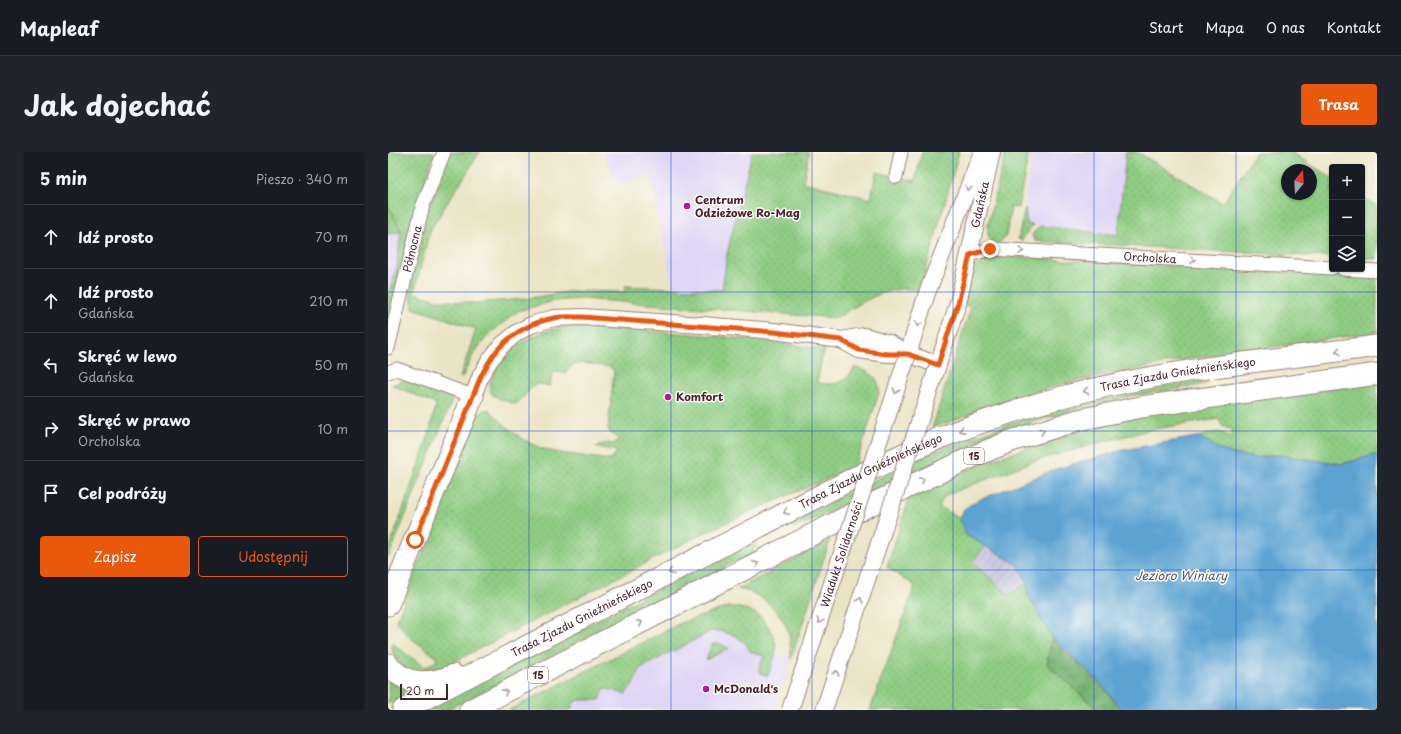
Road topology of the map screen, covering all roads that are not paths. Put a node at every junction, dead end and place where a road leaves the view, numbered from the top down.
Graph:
1 (444, 152) edge
2 (901, 152) edge
3 (982, 152) edge
4 (992, 152) edge
5 (896, 177) dead end
6 (970, 255) junction
7 (1329, 268) edge
8 (1365, 270) edge
9 (1377, 271) edge
10 (1377, 346) edge
11 (388, 348) edge
12 (908, 354) junction
13 (938, 365) junction
14 (388, 372) edge
15 (1377, 374) edge
16 (473, 396) junction
17 (388, 605) edge
18 (506, 658) junction
19 (388, 664) edge
20 (403, 710) edge
21 (470, 710) edge
22 (790, 710) edge
23 (824, 710) edge

1 - 11 street, Północna
2 - 5 street
3 -> 12 street, Gdańska
4 - 6 street, Gdańska
6 -> 7 street, Orcholska
6 - 13 street, Gdańska
8 - 9 street
10 -> 18 main road, Trasa Zjazdu Gnieźnieńskiego
12 - 13 street
12 - 16 street
12 -> 22 street, Wiadukt Solidarności, bridge
23 -> 13 street, bridge
14 - 16 street
21 -> 15 main road, 15
16 - 17 main road
18 - 19 main road
18 - 20 main road, Trasa Zjazdu Gnieźnieńskiego

